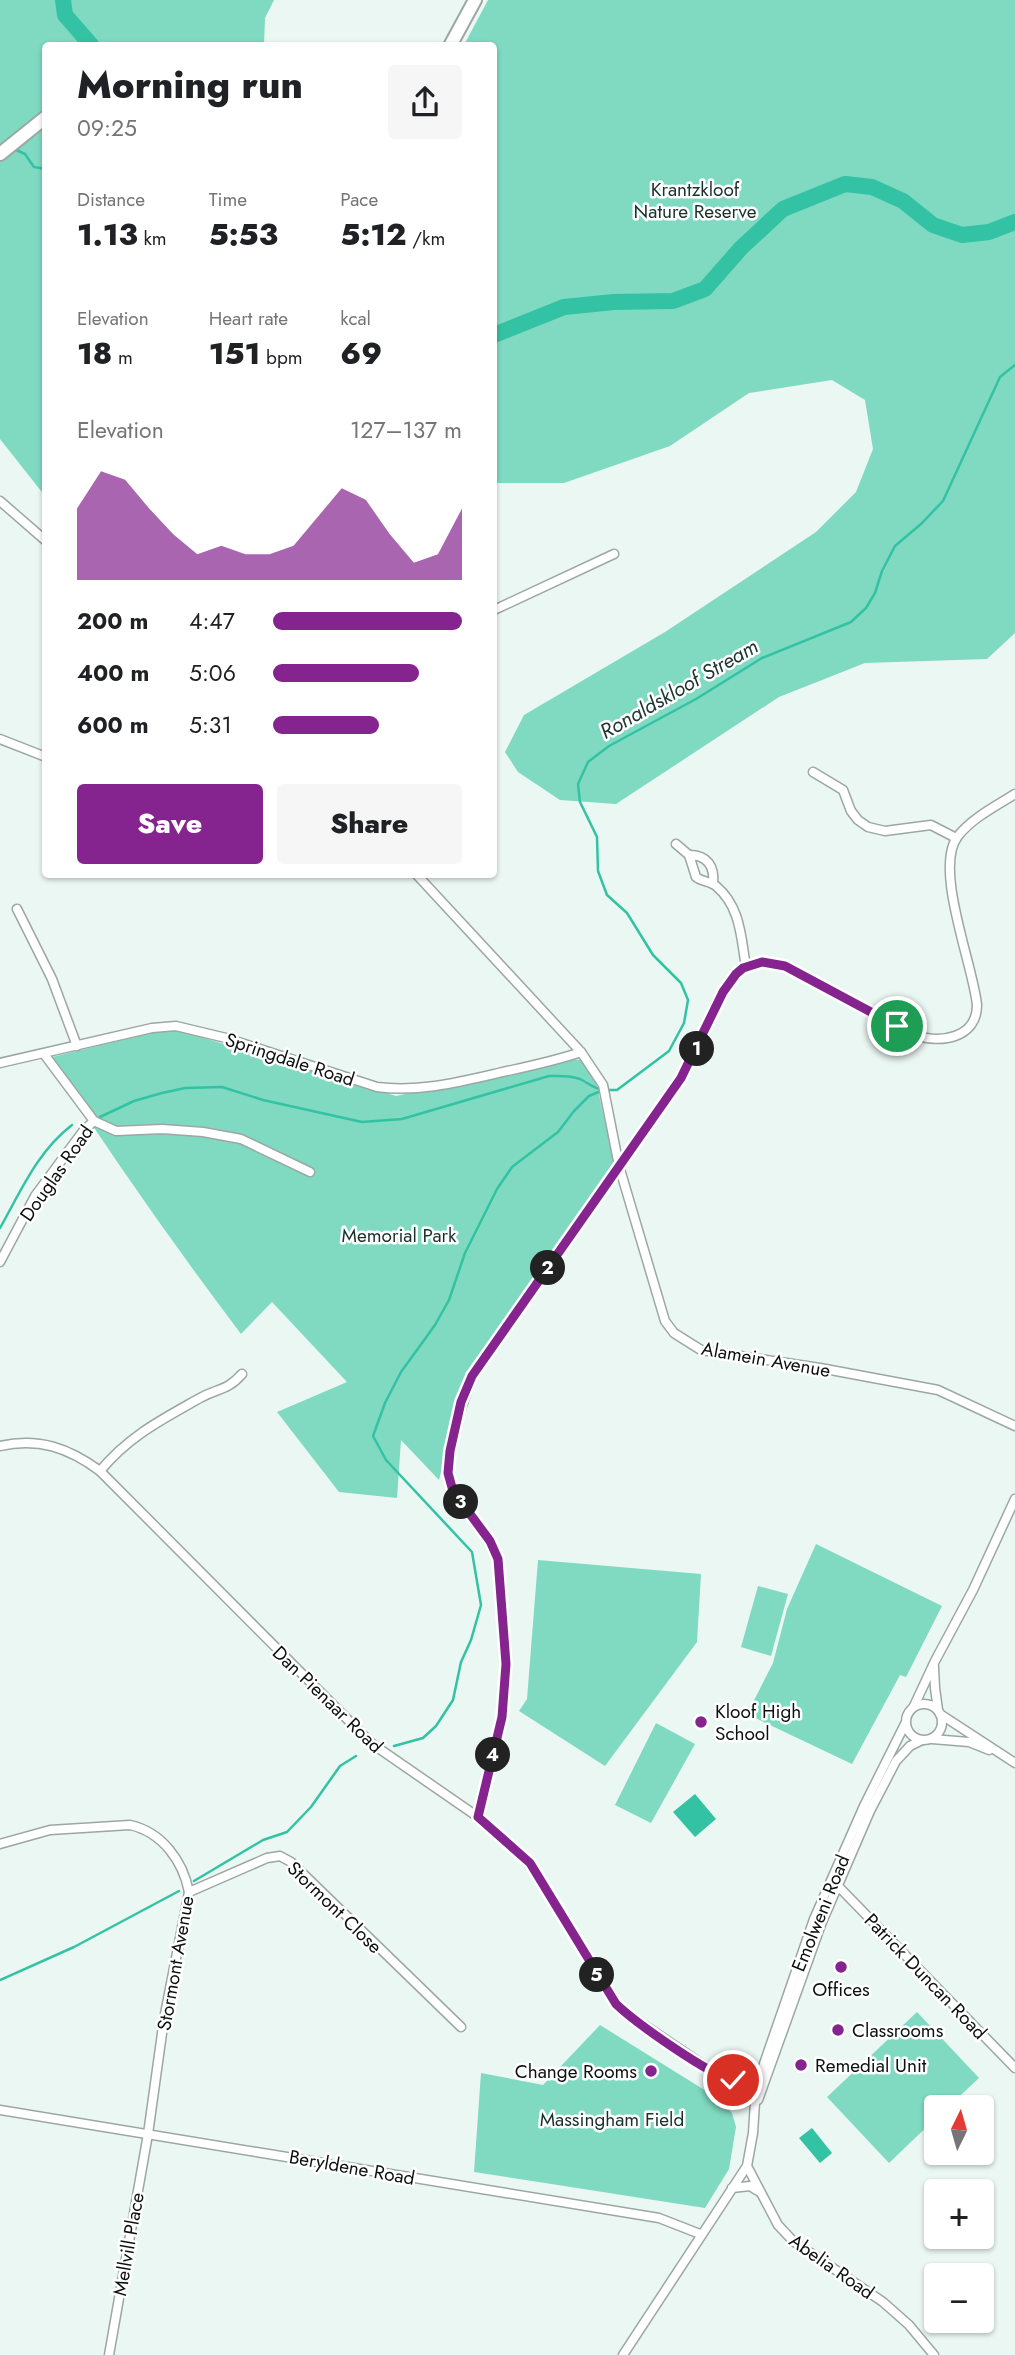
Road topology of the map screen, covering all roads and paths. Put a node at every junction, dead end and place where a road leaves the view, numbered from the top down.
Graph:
1 (475, 0) edge
2 (452, 42) edge
3 (42, 120) edge
4 (7, 150) edge
5 (0, 501) edge
6 (42, 538) edge
7 (614, 554) dead end
8 (497, 609) edge
9 (0, 739) edge
10 (42, 755) edge
11 (813, 772) dead end
12 (1015, 794) edge
13 (957, 838) junction
14 (676, 844) dead end
15 (689, 855) junction
16 (420, 878) edge
17 (713, 884) junction
18 (17, 909) dead end
19 (746, 967) junction
20 (77, 1045) junction
21 (581, 1052) junction
22 (44, 1054) junction
23 (0, 1063) edge
24 (94, 1121) junction
25 (619, 1166) junction
26 (310, 1172) dead end
27 (0, 1262) edge
28 (242, 1374) dead end
29 (1015, 1426) edge
30 (0, 1446) edge
31 (100, 1471) junction
32 (1015, 1499) edge
33 (935, 1661) junction
34 (914, 1706) junction
35 (939, 1712) junction
36 (905, 1724) junction
37 (927, 1739) junction
38 (998, 1753) junction
39 (1015, 1763) edge
40 (478, 1817) junction
41 (0, 1844) edge
42 (837, 1885) junction
43 (189, 1892) junction
44 (832, 1896) junction
45 (856, 1904) junction
46 (461, 2027) dead end
47 (1015, 2068) edge
48 (761, 2070) junction
49 (723, 2078) junction
50 (757, 2096) junction
51 (0, 2110) edge
52 (148, 2134) junction
53 (747, 2165) junction
54 (732, 2188) junction
55 (760, 2192) junction
56 (700, 2235) junction
57 (109, 2355) edge
58 (623, 2355) edge
59 (934, 2355) edge

1 - 2 main road
3 - 4 main road
5 - 6 street
7 - 8 street
9 - 10 street
11 - 13 street
12 - 13 street
13 - 19 street
14 - 15 street
15 - 17 street
15 - 17 street
16 - 21 street, Alamein Avenue
17 - 19 street
18 - 20 street
19 - 25 street
20 - 21 street, Springdale Road
20 - 22 street, Springdale Road
21 - 25 street, Alamein Avenue
22 - 23 street, Springdale Road
22 - 24 street, Douglas Road
24 - 26 street
24 - 27 street, Douglas Road
25 - 29 street, Alamein Avenue
25 - 40 street
28 - 31 street
30 - 31 street, Dan Pienaar Road
31 - 40 street, Dan Pienaar Road
32 - 33 street
33 - 34 street
33 - 35 street
34 - 35 street
34 - 36 street
35 - 37 street
35 - 38 street
36 - 37 street
36 - 48 street, Emolweni Road
37 - 38 street
37 - 42 street, Emolweni Road
38 - 39 street
40 - 49 street, Dan Pienaar Road
41 - 43 street, Stormont Avenue
42 - 44 street, Emolweni Road
42 - 45 street, Patrick Duncan Road
43 - 46 street, Stormont Close
43 - 52 street, Stormont Avenue
44 - 45 street
44 - 50 street, Emolweni Road
45 - 47 street, Patrick Duncan Road
48 - 49 street
48 - 50 street, Emolweni Road
49 - 50 street, Dan Pienaar Road
50 - 53 street, Emolweni Road
51 - 52 street, Beryldene Road
52 - 56 street, Beryldene Road
52 - 57 street, Mellvill Place
53 - 54 street, Emolweni Road
53 - 55 street, Abelia Road
54 - 55 street
54 - 56 street, Emolweni Road
55 - 59 street, Abelia Road
56 - 58 street, Emolweni Road

